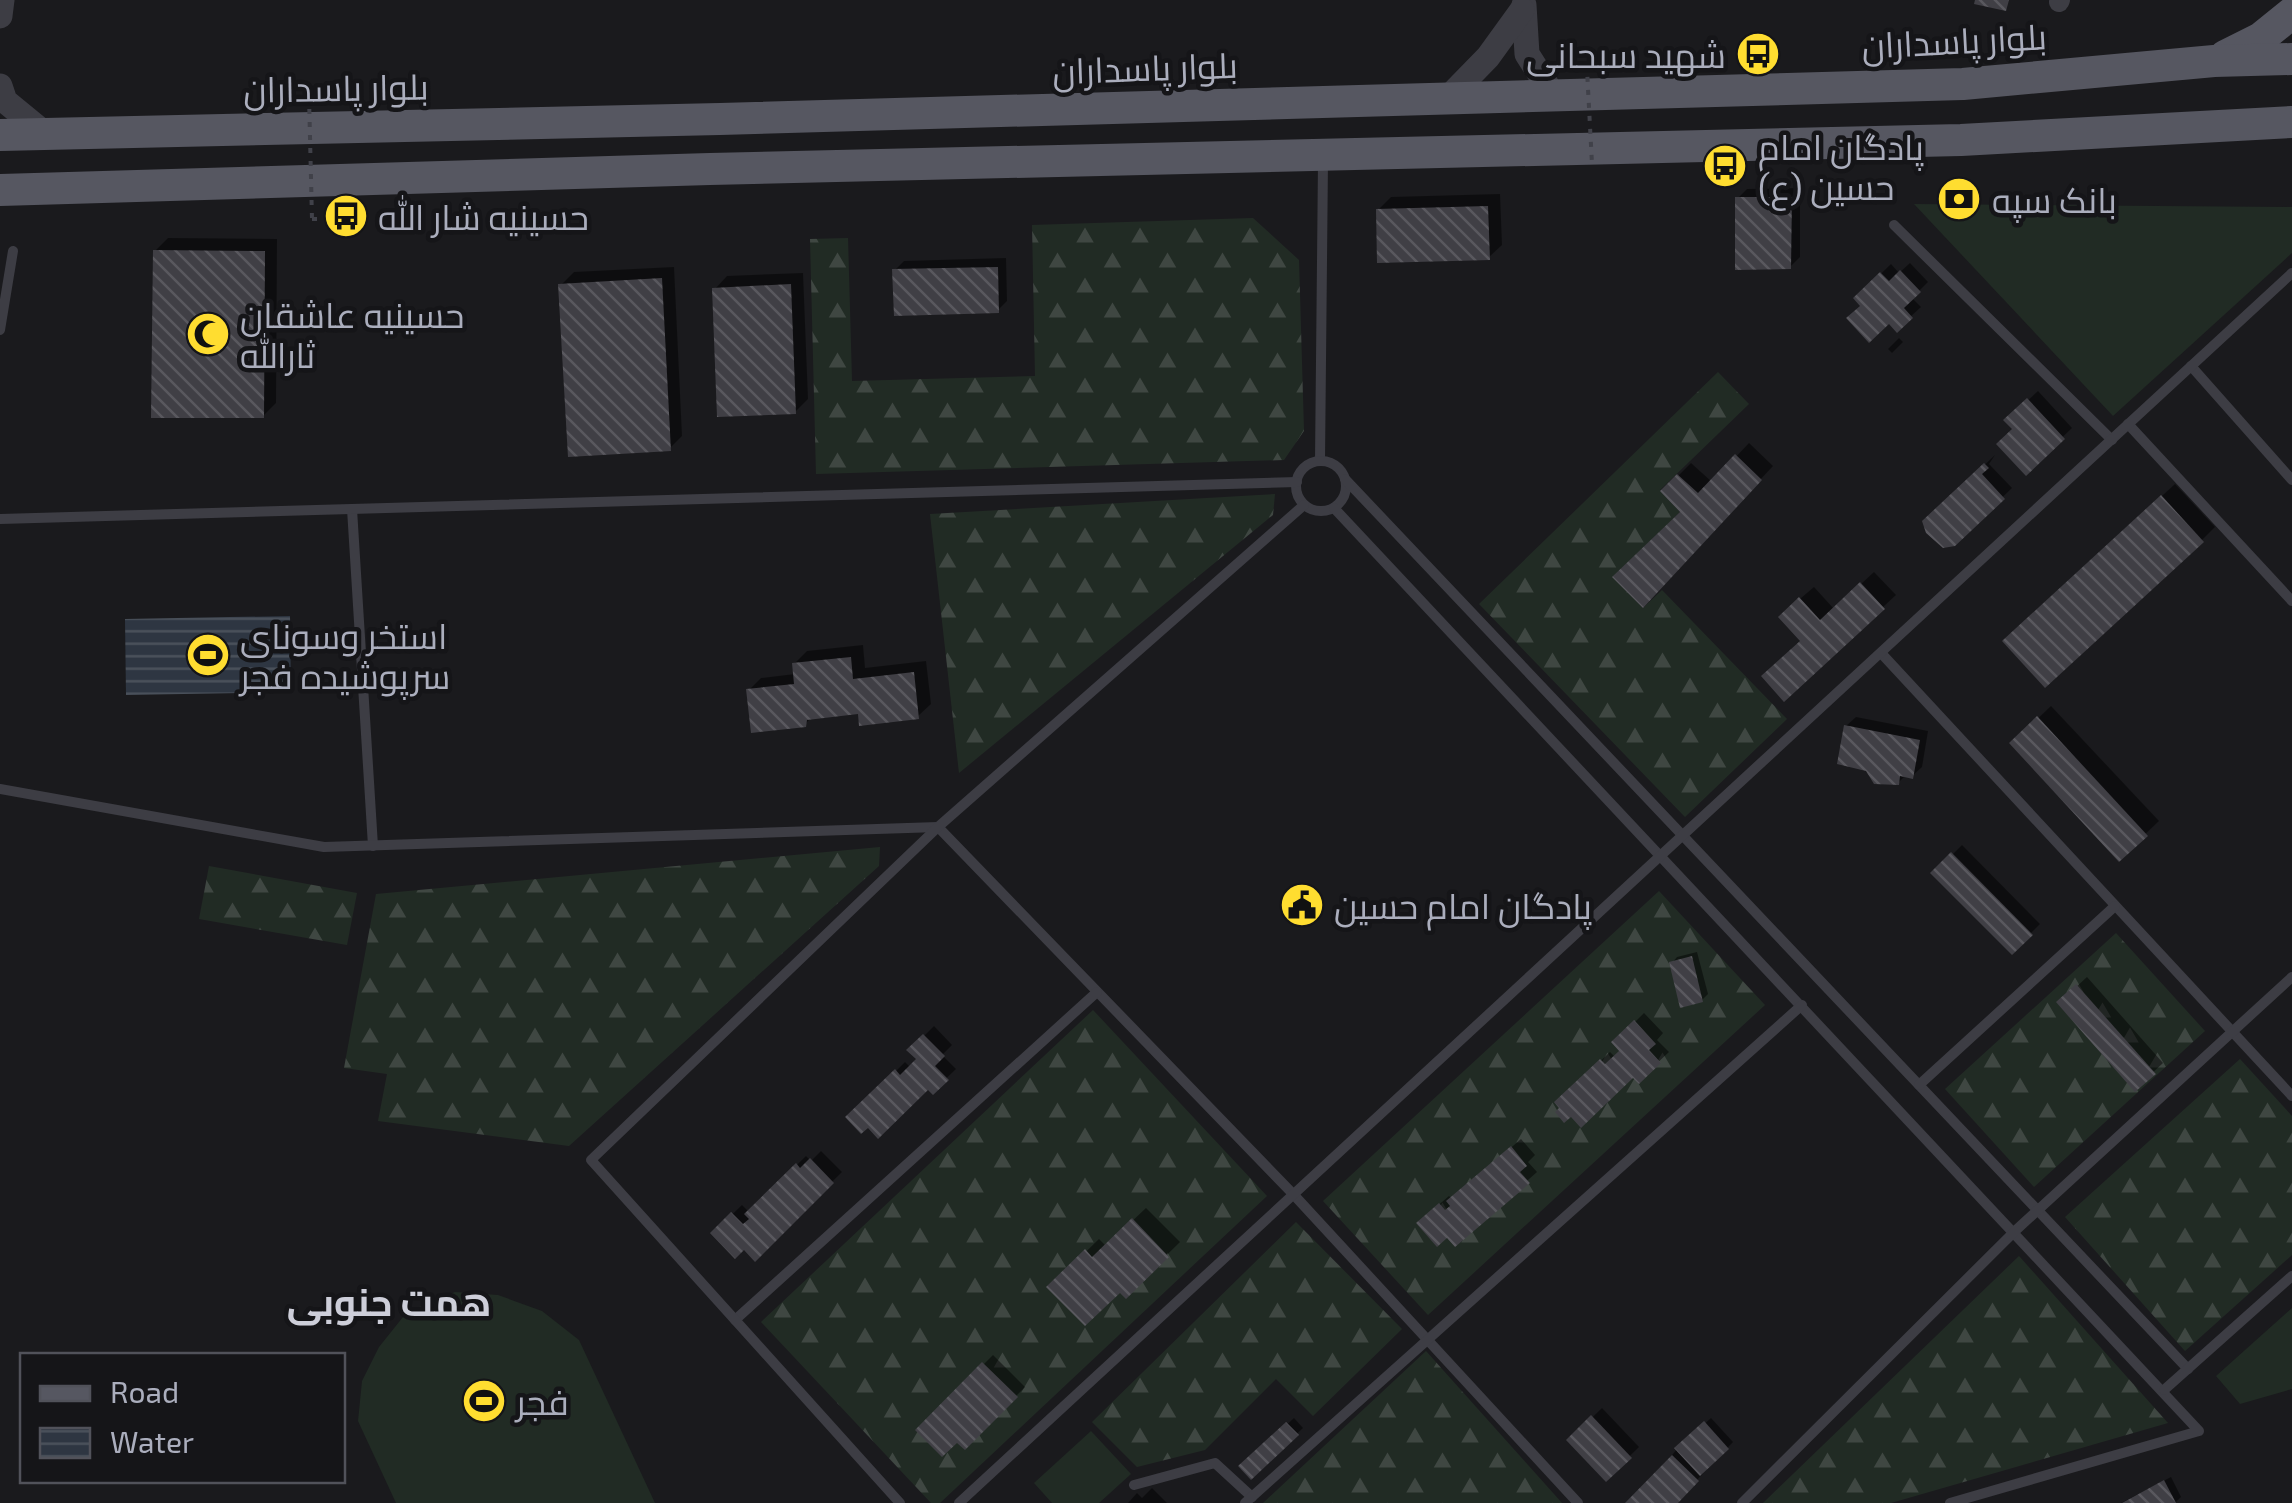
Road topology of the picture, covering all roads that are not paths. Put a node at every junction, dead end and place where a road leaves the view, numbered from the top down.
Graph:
1 (2, 0) edge
2 (1524, 5) edge
3 (2292, 13) edge
4 (0, 16) edge
5 (2292, 58) edge
6 (2214, 62) junction
7 (1963, 84) junction
8 (0, 86) edge
9 (1553, 95) junction
10 (1449, 97) junction
11 (720, 119) junction
12 (2292, 122) edge
13 (44, 133) junction
14 (0, 135) edge
15 (1961, 140) junction
16 (1323, 154) junction
17 (722, 168) junction
18 (0, 190) edge
19 (1894, 226) dead end
20 (13, 251) dead end
21 (2292, 273) edge
22 (0, 330) edge
23 (2191, 366) junction
24 (2128, 424) junction
25 (2112, 440) junction
26 (1320, 462) junction
27 (1345, 479) junction
28 (2292, 480) edge
29 (1297, 482) junction
30 (1304, 504) junction
31 (1334, 508) junction
32 (352, 509) junction
33 (0, 519) edge
34 (2292, 602) edge
35 (1881, 653) junction
36 (0, 789) edge
37 (938, 828) junction
38 (1683, 835) junction
39 (373, 846) junction
40 (1661, 855) junction
41 (2116, 906) junction
42 (2292, 977) edge
43 (1097, 992) junction
44 (1802, 1005) junction
45 (2232, 1032) junction
46 (1919, 1085) junction
47 (2292, 1096) edge
48 (1294, 1195) junction
49 (2038, 1210) junction
50 (2014, 1231) junction
51 (2292, 1276) edge
52 (735, 1320) junction
53 (1427, 1339) junction
54 (2188, 1369) junction
55 (2164, 1390) junction
56 (1134, 1485) dead end
57 (1249, 1500) edge
58 (900, 1503) edge
59 (958, 1503) edge
60 (1578, 1503) edge
61 (1742, 1503) edge
62 (1950, 1503) edge

1 - 4 street
2 - 9 street
2 - 10 street
3 - 6 main road
5 - 6 main road, بلوار پاسداران
6 - 7 main road, بلوار پاسداران
7 - 9 main road, بلوار پاسداران
7 - 15 main road
8 - 13 street
9 - 10 main road, بلوار پاسداران
10 - 11 main road, بلوار پاسداران
11 - 13 main road, بلوار پاسداران
11 - 17 main road
12 - 15 main road
13 - 14 main road, بلوار پاسداران
15 - 16 main road
16 - 17 main road
16 - 26 lane
17 - 18 main road
19 - 25 lane
20 - 22 lane
21 - 23 lane
23 - 24 lane
23 - 28 lane
24 - 25 lane
24 - 34 lane
25 - 35 lane
26 - 27 lane
26 - 29 lane
27 - 31 lane
27 - 38 lane
29 - 30 lane
29 - 32 lane
30 - 31 lane
30 - 37 lane
31 - 40 lane
32 - 33 lane
32 - 39 lane
35 - 38 lane
35 - 41 lane
36 - 39 lane
37 - 39 lane
37 - 43 lane
37 - 52 lane
38 - 40 lane
38 - 46 lane
40 - 44 lane
40 - 48 lane
41 - 45 lane
41 - 46 lane
42 - 45 lane
43 - 48 lane
43 - 52 lane
44 - 50 lane
44 - 53 lane
45 - 47 lane
45 - 49 lane
46 - 49 lane
48 - 53 lane
48 - 59 lane
49 - 50 lane
49 - 54 lane
50 - 55 lane
50 - 61 lane
51 - 54 lane
52 - 58 lane
53 - 57 lane
53 - 60 lane
54 - 55 lane
55 - 62 lane
56 - 57 lane

